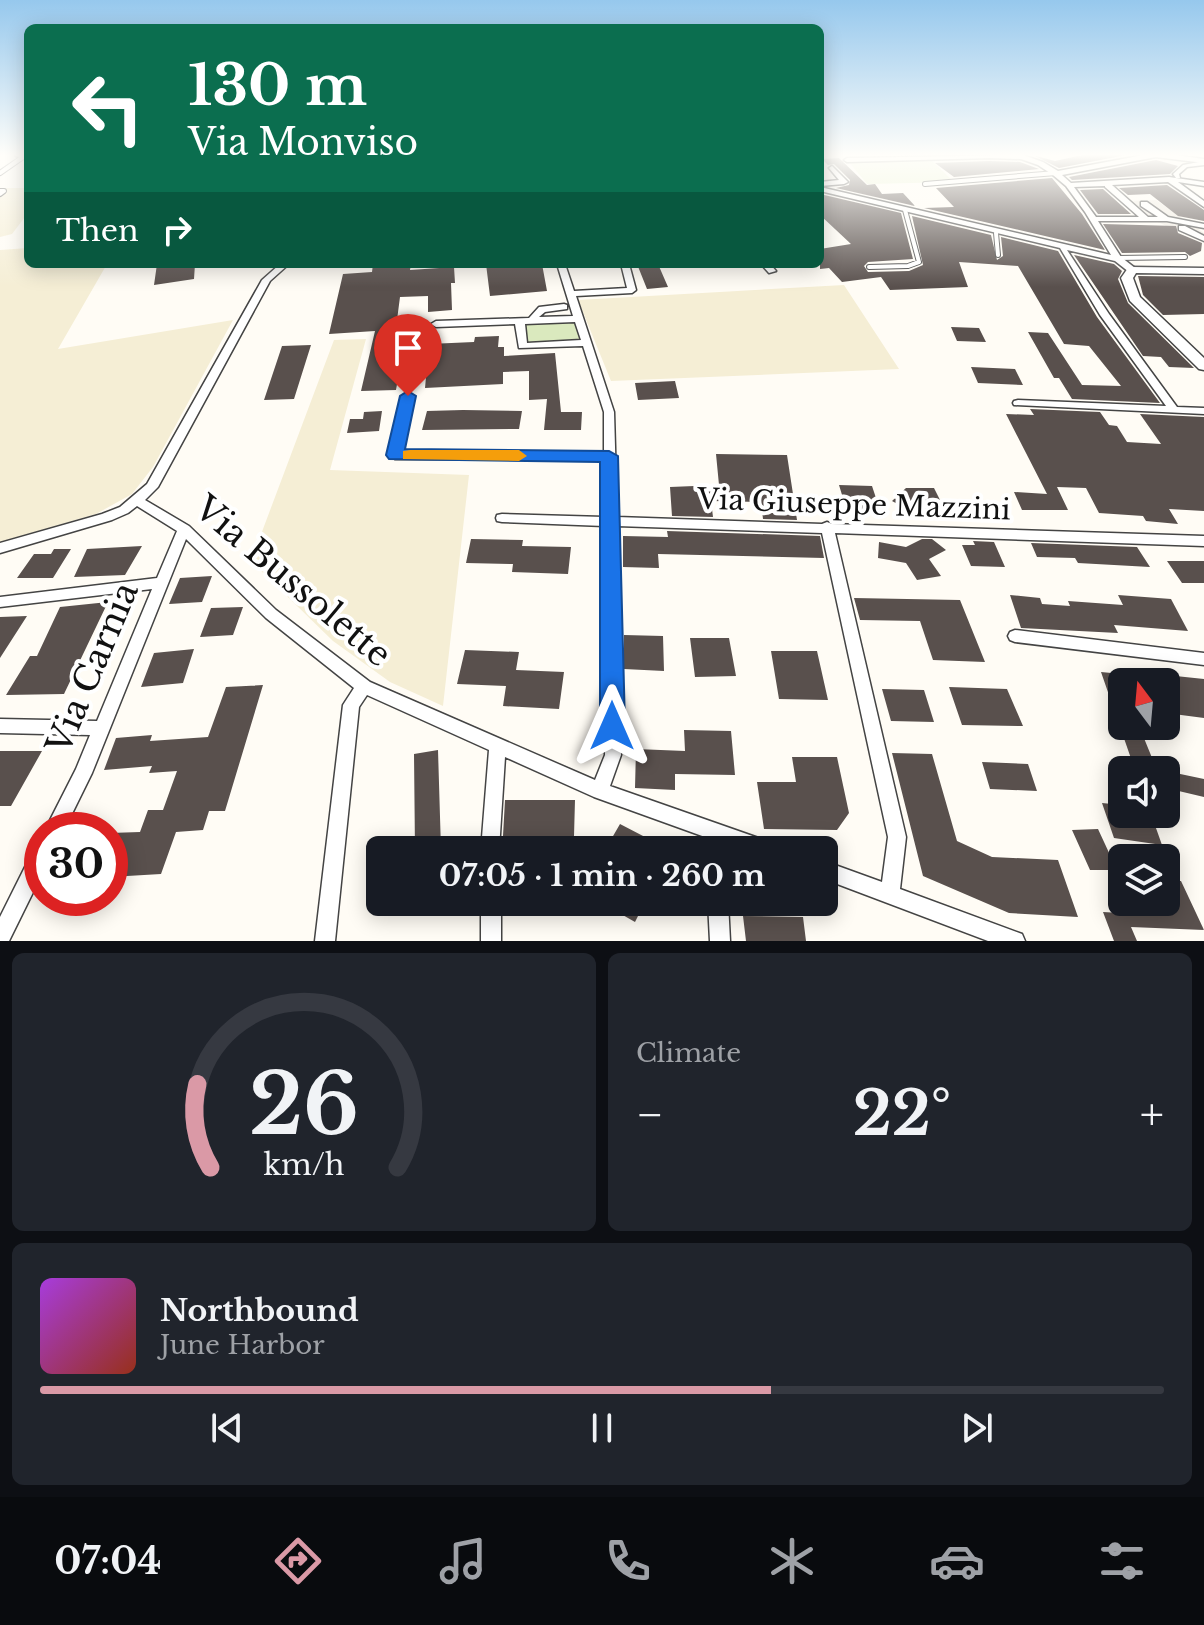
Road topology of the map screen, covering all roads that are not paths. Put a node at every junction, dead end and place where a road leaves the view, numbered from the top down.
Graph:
1 (866, 199) edge
2 (1081, 199) edge
3 (1124, 199) edge
4 (1144, 204) dead end
5 (905, 210) junction
6 (1095, 219) junction
7 (1146, 219) junction
8 (1167, 219) junction
9 (1204, 226) edge
10 (996, 233) junction
11 (1204, 239) edge
12 (1063, 249) junction
13 (998, 255) dead end
14 (1185, 257) dead end
15 (1117, 259) junction
16 (869, 267) dead end
17 (280, 268) edge
18 (562, 268) edge
19 (626, 268) edge
20 (1132, 270) junction
21 (1204, 271) edge
22 (570, 294) junction
23 (564, 307) junction
24 (576, 319) junction
25 (526, 321) junction
26 (436, 324) dead end
27 (585, 343) junction
28 (1204, 366) edge
29 (408, 396) dead end
30 (1018, 403) dead end
31 (1173, 408) junction
32 (1204, 411) edge
33 (609, 456) junction
34 (136, 500) junction
35 (502, 518) dead end
36 (610, 520) junction
37 (827, 527) junction
38 (184, 529) junction
39 (1204, 541) edge
40 (0, 548) edge
41 (162, 583) junction
42 (0, 602) edge
43 (1015, 636) dead end
44 (1204, 659) edge
45 (364, 687) junction
46 (0, 726) edge
47 (102, 728) junction
48 (497, 749) junction
49 (600, 791) junction
50 (62, 812) edge
51 (491, 836) edge
52 (704, 836) edge
53 (838, 875) edge
54 (24, 890) edge
55 (890, 893) junction
56 (491, 916) edge
57 (719, 916) edge
58 (0, 938) edge
59 (325, 941) edge
60 (491, 941) edge
61 (720, 941) edge
62 (1015, 941) edge

1 - 5 street
2 - 6 street
3 - 7 street
4 - 8 street
5 - 10 street
5 - 16 lane
6 - 7 street
6 - 15 street
7 - 8 street
8 - 9 street
8 - 11 street
10 - 12 street
10 - 13 lane
12 - 15 street
12 - 31 street
14 - 15 lane
15 - 20 street
17 - 34 street
18 - 22 street
19 - 22 street
20 - 21 street
20 - 28 street
22 - 23 street
22 - 24 street
23 - 24 street
23 - 25 street
24 - 25 street
24 - 27 street
25 - 26 street
25 - 27 street
27 - 33 street
29 - 33 street
30 - 31 street
31 - 32 street
33 - 36 street
34 - 38 street, Via Bussolette
34 - 40 street
35 - 36 street, Via Giuseppe Mazzini
36 - 37 street, Via Giuseppe Mazzini
36 - 49 street
37 - 39 street, Via Giuseppe Mazzini
37 - 55 street
38 - 41 street, Via Carnia
38 - 45 street, Via Bussolette
41 - 42 street
41 - 47 street, Via Carnia
43 - 44 street
45 - 48 street, Via Bussolette
45 - 59 street
46 - 47 street
47 - 50 street, Via Carnia
48 - 49 street, Via Bussolette
48 - 51 street
49 - 52 street, Via Bussolette
53 - 55 street
54 - 58 street
55 - 62 street
56 - 60 street
57 - 61 street

